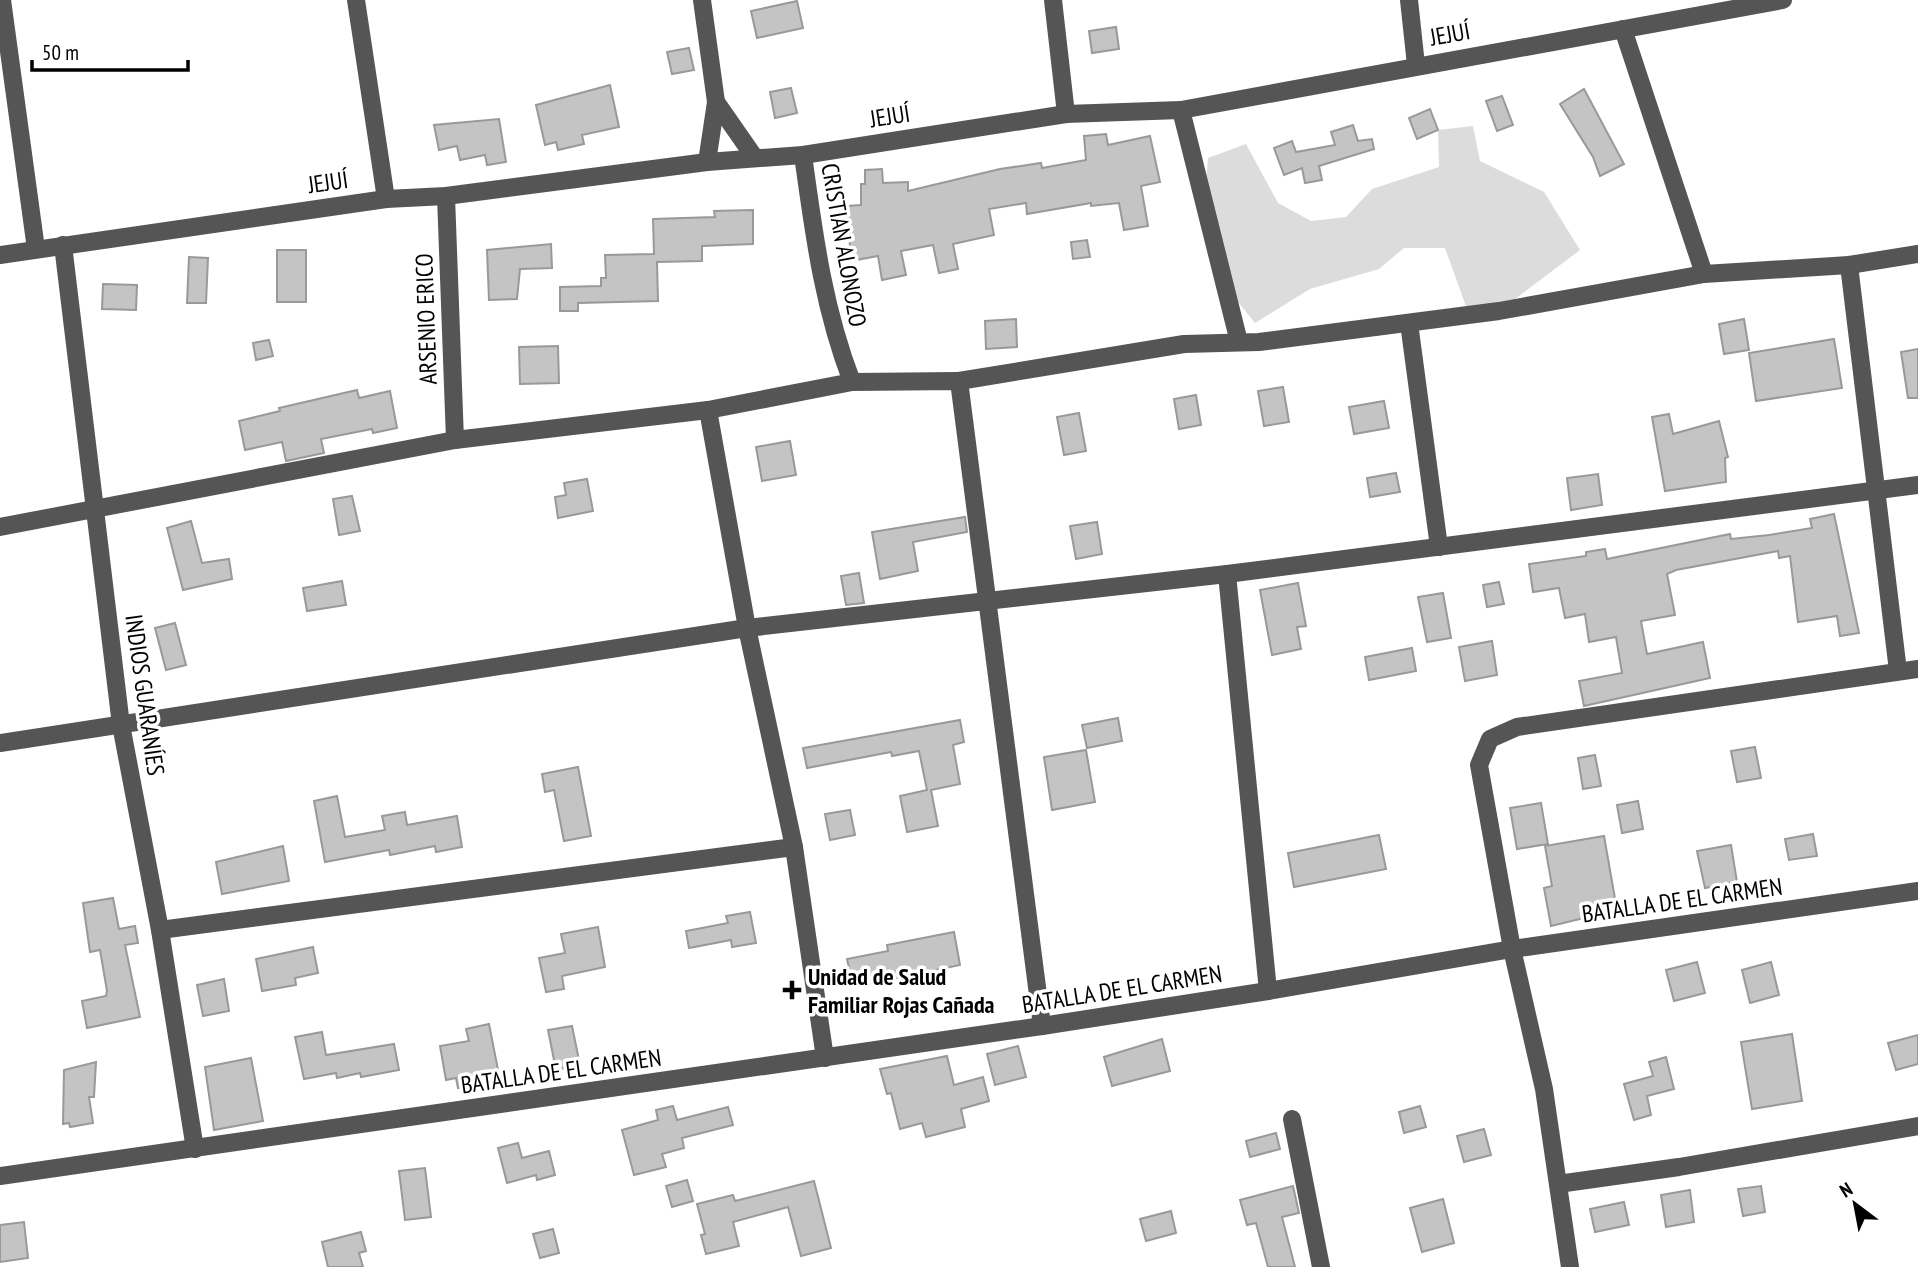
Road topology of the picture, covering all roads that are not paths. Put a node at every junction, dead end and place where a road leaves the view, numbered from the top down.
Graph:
1 (2, 0) edge
2 (356, 0) edge
3 (702, 0) edge
4 (1053, 0) edge
5 (1409, 0) edge
6 (1776, 0) edge
7 (1783, 0) edge
8 (1623, 29) junction
9 (1416, 65) junction
10 (716, 102) junction
11 (1181, 110) junction
12 (1066, 114) junction
13 (803, 155) junction
14 (755, 158) junction
15 (706, 162) junction
16 (446, 196) junction
17 (386, 199) junction
18 (63, 245) junction
19 (36, 249) junction
20 (1918, 254) edge
21 (0, 255) edge
22 (1849, 265) junction
23 (1704, 274) junction
24 (1409, 323) junction
25 (1239, 342) junction
26 (959, 381) junction
27 (852, 382) junction
28 (708, 410) junction
29 (455, 440) junction
30 (1918, 485) edge
31 (1876, 491) junction
32 (96, 511) junction
33 (0, 527) edge
34 (1439, 547) junction
35 (1227, 574) junction
36 (987, 601) junction
37 (747, 628) junction
38 (1918, 669) edge
39 (1898, 671) junction
40 (121, 725) junction
41 (0, 743) edge
42 (794, 847) junction
43 (1918, 891) edge
44 (160, 930) junction
45 (1512, 949) junction
46 (1268, 991) junction
47 (1042, 1026) junction
48 (825, 1058) junction
49 (1292, 1119) dead end
50 (1918, 1126) edge
51 (195, 1149) junction
52 (0, 1176) edge
53 (1558, 1184) junction
54 (1321, 1267) edge
55 (1570, 1267) edge

1 - 19 street
2 - 17 street
3 - 10 street
4 - 12 street
5 - 9 street
6 - 7 street, JEJUÍ
6 - 8 street, JEJUÍ
8 - 9 street, JEJUÍ
8 - 23 street
9 - 11 street, JEJUÍ
10 - 14 street
10 - 15 street
11 - 12 street, JEJUÍ
11 - 25 street
12 - 13 street, JEJUÍ
13 - 14 street, JEJUÍ
13 - 27 street, CRISTIAN ALONOZO
14 - 15 street, JEJUÍ
15 - 16 street, JEJUÍ
16 - 17 street, JEJUÍ
16 - 29 street, ARSENIO ERICO
17 - 18 street, JEJUÍ
18 - 19 street, JEJUÍ
18 - 32 street, INDIOS GUARANÍES
19 - 21 street, JEJUÍ
20 - 22 street
22 - 23 street
22 - 31 street
23 - 24 street
24 - 25 street
24 - 34 street
25 - 26 street
26 - 27 street
26 - 36 street
27 - 28 street
28 - 29 street
28 - 37 street
29 - 32 street
30 - 31 street
31 - 34 street
31 - 39 street
32 - 33 street
32 - 40 street, INDIOS GUARANÍES
34 - 35 street
35 - 36 street
35 - 46 street
36 - 37 street
36 - 47 street
37 - 40 street
37 - 42 street
38 - 39 street
39 - 45 street
40 - 41 street
40 - 44 street, INDIOS GUARANÍES
42 - 44 street
42 - 48 street
43 - 45 street, BATALLA DE EL CARMEN
44 - 51 street, INDIOS GUARANÍES
45 - 46 street, BATALLA DE EL CARMEN
45 - 53 street
46 - 47 street, BATALLA DE EL CARMEN
47 - 48 street, BATALLA DE EL CARMEN
48 - 51 street, BATALLA DE EL CARMEN
49 - 54 street
50 - 53 street
51 - 52 street, BATALLA DE EL CARMEN
53 - 55 street

